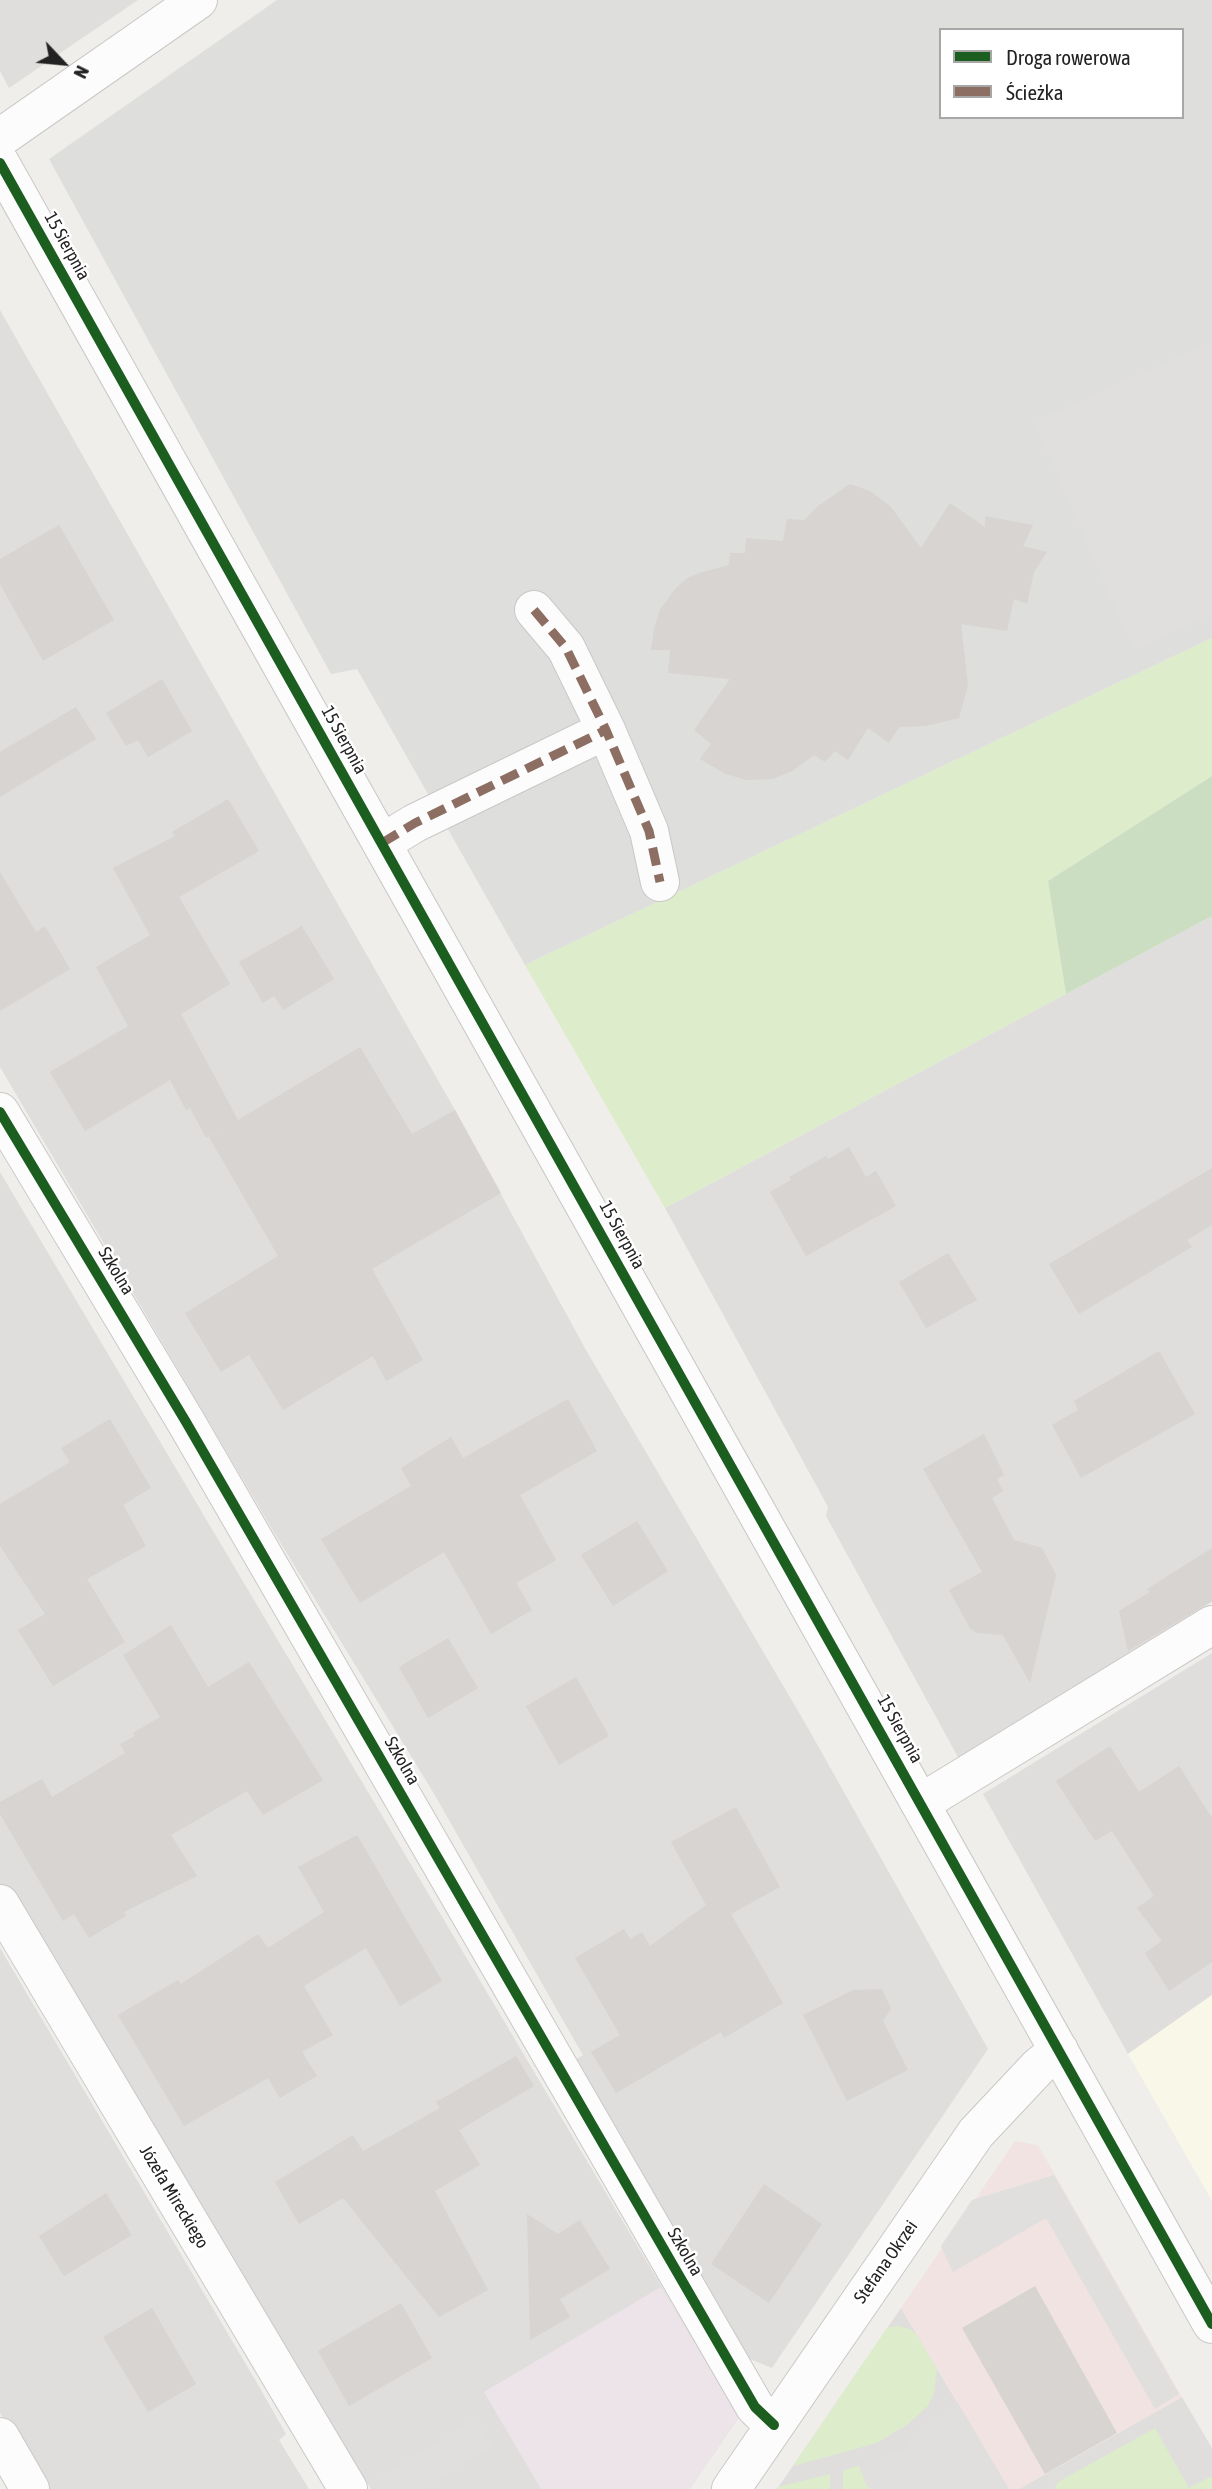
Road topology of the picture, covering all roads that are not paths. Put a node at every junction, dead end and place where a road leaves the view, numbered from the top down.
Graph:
1 (198, 0) edge
2 (0, 138) edge
3 (0, 163) edge
4 (534, 611) dead end
5 (606, 730) junction
6 (382, 843) junction
7 (660, 883) dead end
8 (0, 1112) edge
9 (1212, 1625) edge
10 (921, 1803) junction
11 (0, 1904) edge
12 (1059, 2050) junction
13 (1212, 2324) edge
14 (774, 2425) junction
15 (0, 2437) edge
16 (30, 2489) edge
17 (348, 2489) edge
18 (731, 2489) edge

1 - 2 street
3 - 6 street, 15 Sierpnia
4 - 5 street
5 - 6 street
5 - 7 street
6 - 10 street, 15 Sierpnia
8 - 14 street, Szkolna
9 - 10 street
10 - 12 street, 15 Sierpnia
11 - 17 street, Józefa Mireckiego
12 - 13 street, 15 Sierpnia
12 - 14 street, Stefana Okrzei
14 - 18 street, Stefana Okrzei
15 - 16 street

